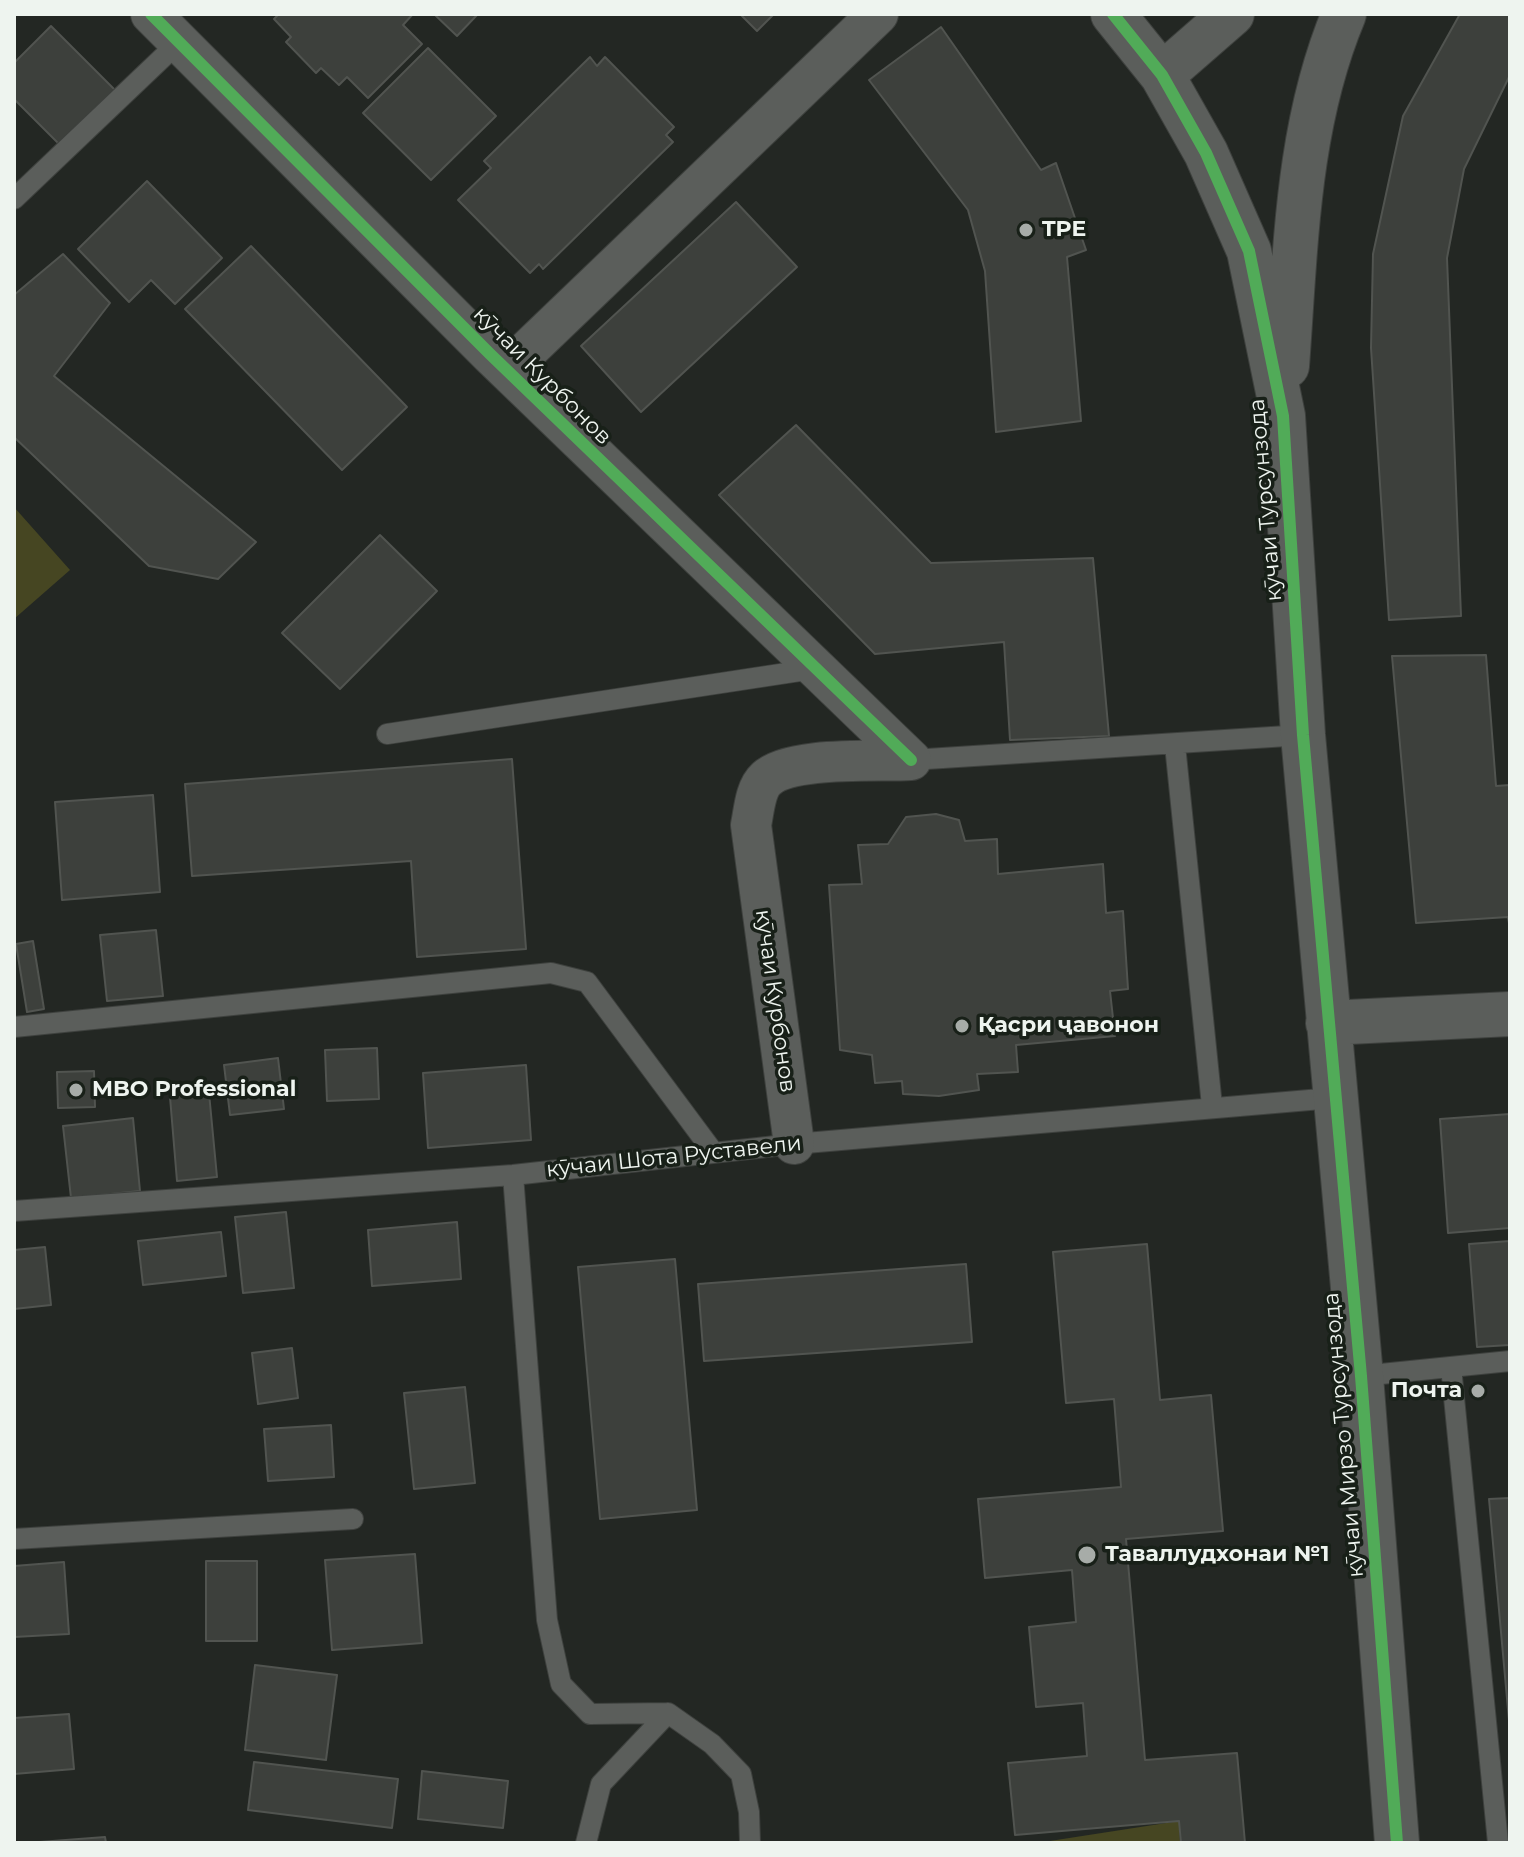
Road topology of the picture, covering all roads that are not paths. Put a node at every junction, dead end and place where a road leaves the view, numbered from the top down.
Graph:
1 (151, 14) edge
2 (878, 14) edge
3 (1232, 14) edge
4 (1344, 14) edge
5 (1124, 18) edge
6 (180, 41) junction
7 (1162, 75) junction
8 (14, 199) edge
9 (507, 370) junction
10 (1283, 416) junction
11 (813, 669) junction
12 (387, 734) dead end
13 (1303, 735) junction
14 (1175, 745) junction
15 (911, 760) junction
16 (1510, 1014) edge
17 (1328, 1023) junction
18 (14, 1027) edge
19 (1333, 1098) junction
20 (1212, 1106) junction
21 (794, 1144) junction
22 (714, 1153) junction
23 (513, 1175) junction
24 (14, 1211) edge
25 (1510, 1361) edge
26 (1451, 1367) junction
27 (1361, 1376) junction
28 (353, 1519) dead end
29 (14, 1539) edge
30 (668, 1713) junction
31 (586, 1843) edge
32 (750, 1843) edge
33 (1397, 1843) edge
34 (1498, 1843) edge

1 - 6 street, кӯчаи Курбонов
2 - 9 street
3 - 7 street
4 - 10 street
5 - 7 street, кӯчаи Турсунзода
6 - 8 lane
6 - 9 street, кӯчаи Курбонов
7 - 10 street, кӯчаи Турсунзода
9 - 11 street, кӯчаи Курбонов
10 - 13 street, кӯчаи Турсунзода
11 - 12 lane
11 - 15 street, кӯчаи Курбонов
13 - 14 lane
13 - 17 street, кӯчаи Турсунзода
14 - 15 lane
14 - 20 lane
15 - 21 street, кӯчаи Курбонов
16 - 17 street
17 - 19 street, кӯчаи Мирзо Турсунзода
18 - 22 lane
19 - 20 lane, кӯчаи Шота Руставели
19 - 27 street, кӯчаи Мирзо Турсунзода
20 - 21 lane, кӯчаи Шота Руставели
21 - 22 lane, кӯчаи Шота Руставели
22 - 23 lane, кӯчаи Шота Руставели
23 - 24 lane, кӯчаи Шота Руставели
23 - 30 lane
25 - 26 lane
26 - 27 lane
26 - 34 lane
27 - 33 street, кӯчаи Мирзо Турсунзода
28 - 29 lane
30 - 31 lane
30 - 32 lane

